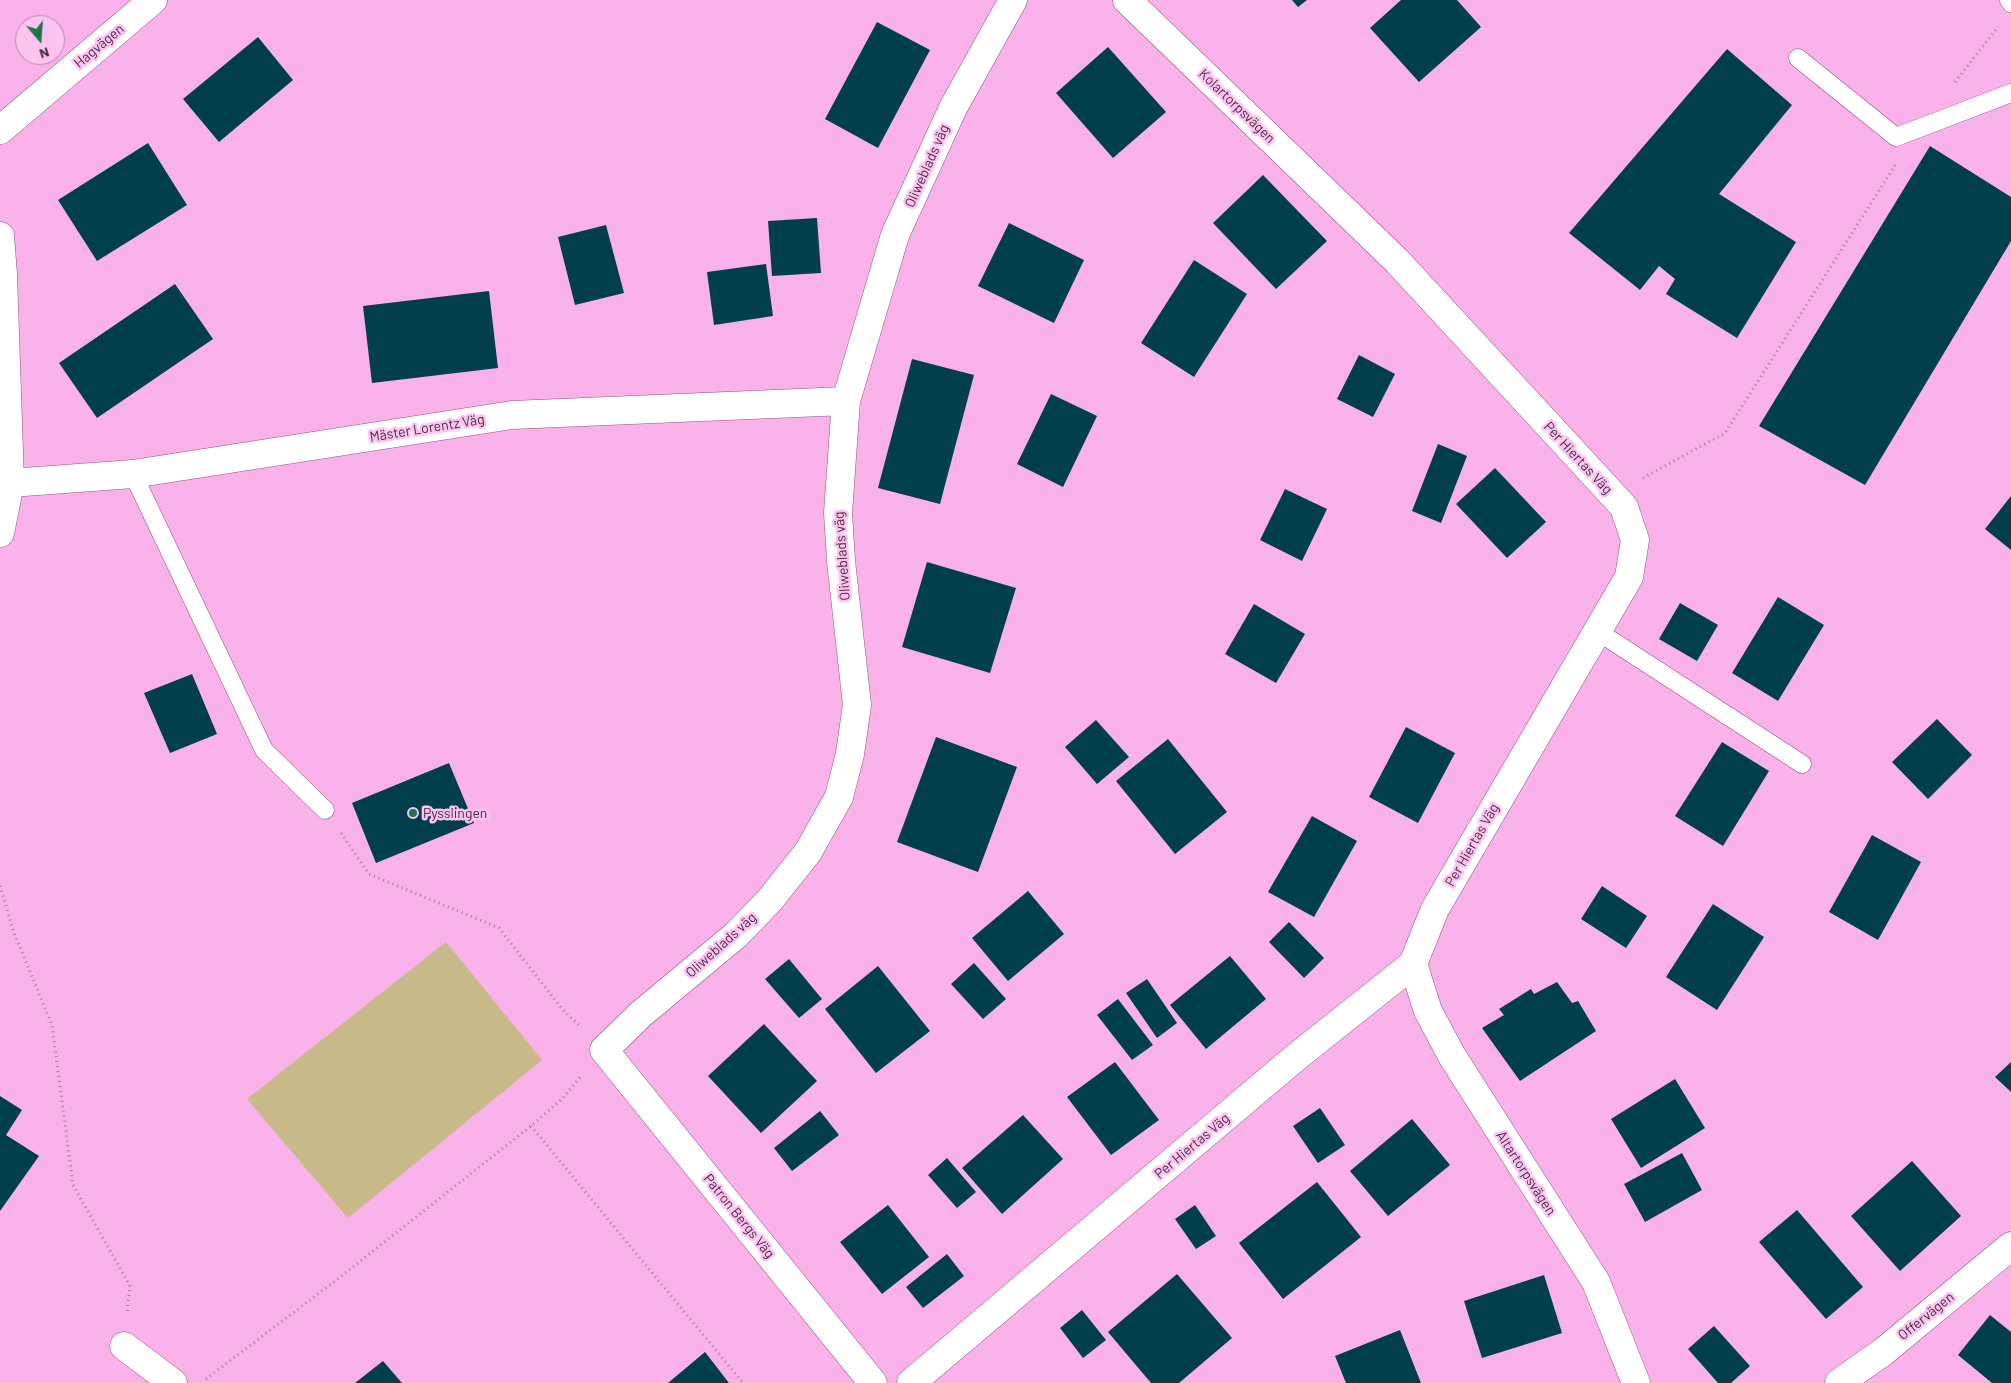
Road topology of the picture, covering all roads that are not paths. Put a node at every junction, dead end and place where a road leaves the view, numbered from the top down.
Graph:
1 (153, 0) edge
2 (1013, 0) edge
3 (1127, 0) edge
4 (2009, 0) edge
5 (2011, 3) edge
6 (1798, 58) dead end
7 (2011, 93) edge
8 (0, 130) edge
9 (1347, 212) joint
10 (0, 236) edge
11 (846, 401) junction
12 (133, 474) junction
13 (10, 483) junction
14 (0, 532) edge
15 (1597, 631) junction
16 (1802, 764) dead end
17 (325, 810) road end
18 (1413, 964) junction
19 (604, 1050) joint
20 (2011, 1246) edge
21 (124, 1346) road end
22 (173, 1383) edge
23 (873, 1383) edge
24 (911, 1383) edge
25 (1636, 1383) edge
26 (1839, 1383) edge

1 - 8 street, Hagvägen
2 - 11 street, Oliweblads väg
3 - 9 street, Kolartorpsvägen
4 - 5 lane
6 - 7 lane
9 - 15 street, Per Hiertas Väg
10 - 13 street
11 - 12 street, Mäster Lorentz Väg
11 - 19 street, Oliweblads väg
12 - 13 street, Mäster Lorentz Väg
12 - 17 lane
13 - 14 street
15 - 16 lane
15 - 18 street, Per Hiertas Väg
18 - 24 street, Per Hiertas Väg
18 - 25 street, Altartorpsvägen
19 - 23 street, Patron Bergs Väg
20 - 26 street, Offervägen
21 - 22 street

